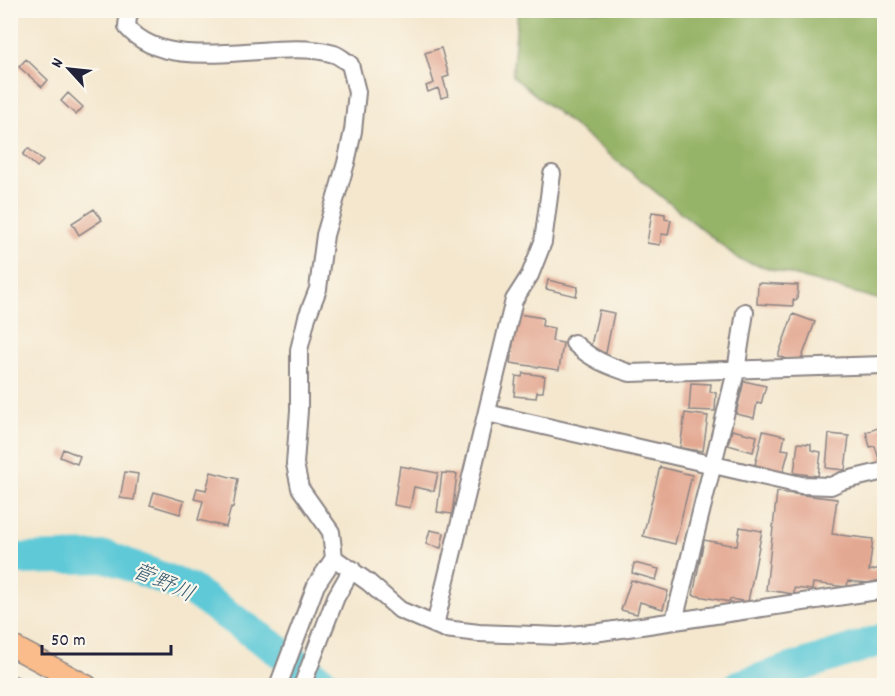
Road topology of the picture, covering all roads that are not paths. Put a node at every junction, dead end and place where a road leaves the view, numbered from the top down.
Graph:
1 (131, 10) edge
2 (552, 174) dead end
3 (745, 312) dead end
4 (574, 343) dead end
5 (885, 365) edge
6 (736, 370) junction
7 (487, 413) junction
8 (712, 465) junction
9 (885, 471) edge
10 (334, 558) junction
11 (352, 569) junction
12 (885, 590) edge
13 (674, 621) junction
14 (435, 625) junction
15 (10, 645) edge
16 (87, 686) edge
17 (278, 686) edge
18 (302, 686) edge

1 - 10 street
2 - 7 street
3 - 6 street
4 - 6 street
5 - 6 street
6 - 8 street
7 - 8 street
7 - 14 street
8 - 9 street
8 - 13 street
10 - 11 street
10 - 17 street
11 - 14 street
11 - 18 street
12 - 13 street
13 - 14 street
15 - 16 main road

